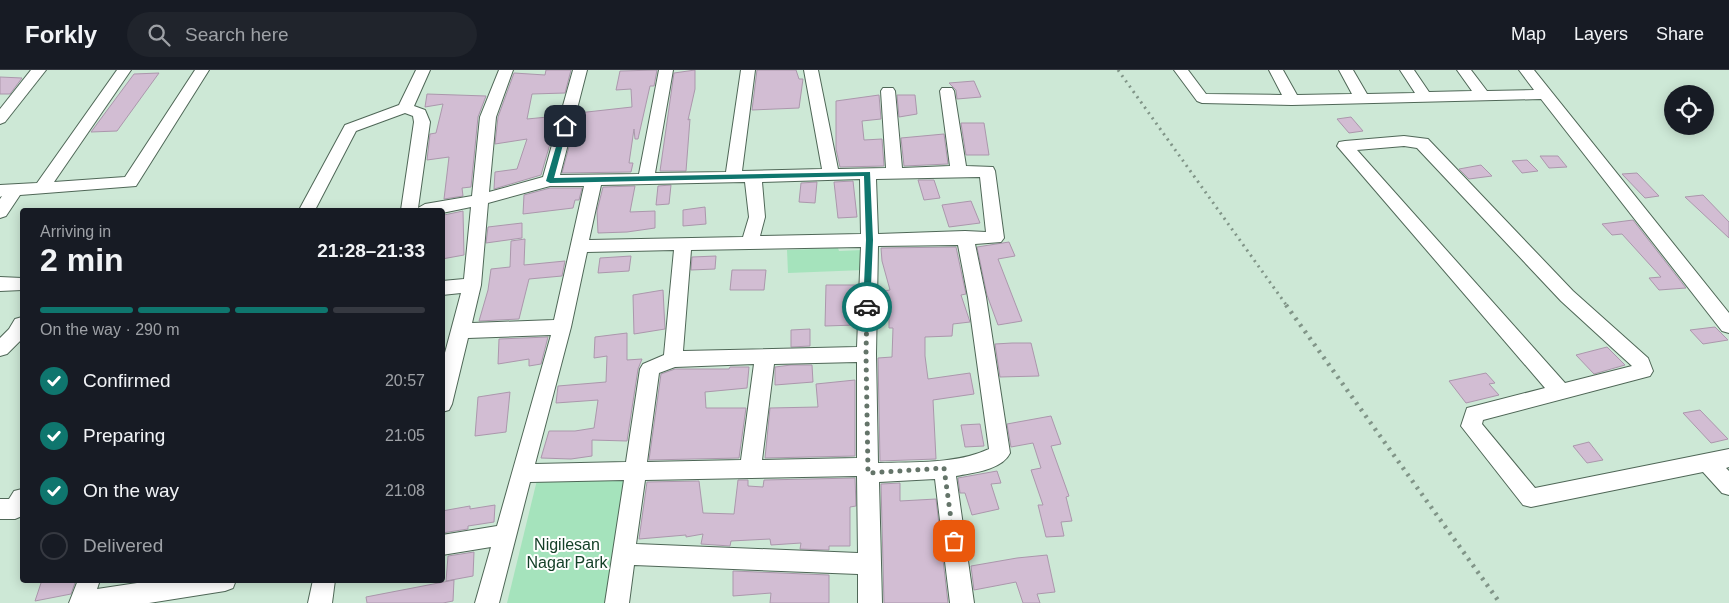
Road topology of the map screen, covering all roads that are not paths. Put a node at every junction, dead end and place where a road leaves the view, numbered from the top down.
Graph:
1 (39, 70) edge
2 (124, 70) edge
3 (202, 70) edge
4 (423, 70) edge
5 (506, 70) edge
6 (580, 70) edge
7 (666, 70) edge
8 (748, 70) edge
9 (811, 70) edge
10 (1181, 70) edge
11 (1276, 70) edge
12 (1346, 70) edge
13 (1407, 70) edge
14 (1464, 70) edge
15 (1526, 70) edge
16 (888, 91) dead end
17 (947, 91) dead end
18 (1545, 94) junction
19 (1482, 95) junction
20 (1425, 96) junction
21 (1362, 98) junction
22 (1292, 100) junction
23 (405, 108) junction
24 (0, 119) edge
25 (959, 171) junction
26 (868, 173) junction
27 (894, 173) junction
28 (831, 174) junction
29 (733, 176) junction
30 (753, 176) junction
31 (646, 178) junction
32 (594, 179) junction
33 (550, 181) junction
34 (41, 189) junction
35 (7, 191) edge
36 (480, 200) junction
37 (308, 208) edge
38 (409, 208) edge
39 (437, 208) edge
40 (0, 212) edge
41 (965, 237) junction
42 (870, 240) junction
43 (750, 242) junction
44 (683, 244) junction
45 (580, 246) junction
46 (0, 284) edge
47 (20, 284) edge
48 (472, 285) junction
49 (445, 288) edge
50 (1729, 326) edge
51 (562, 327) junction
52 (20, 331) edge
53 (461, 331) junction
54 (0, 349) edge
55 (866, 354) junction
56 (765, 357) junction
57 (673, 359) junction
58 (445, 392) edge
59 (1561, 392) junction
60 (1729, 458) edge
61 (1708, 463) junction
62 (944, 468) junction
63 (750, 469) junction
64 (868, 470) junction
65 (635, 471) junction
66 (523, 473) junction
67 (1729, 486) edge
68 (20, 501) edge
69 (0, 509) edge
70 (505, 535) junction
71 (445, 545) edge
72 (624, 554) junction
73 (869, 564) junction
74 (88, 583) edge
75 (206, 583) edge
76 (323, 583) edge
77 (81, 603) edge
78 (320, 603) edge
79 (487, 603) edge
80 (617, 603) edge
81 (870, 603) edge
82 (962, 603) edge

1 - 24 street
2 - 34 street
3 - 34 street
4 - 23 street
5 - 36 street
6 - 33 street
7 - 31 street
8 - 29 street
9 - 28 street
10 - 22 street
11 - 22 street
12 - 21 street
13 - 20 street
14 - 19 street
15 - 18 street
16 - 27 street
17 - 25 street
18 - 19 street
18 - 50 street
19 - 20 street
20 - 21 street
21 - 22 street
23 - 37 street
23 - 38 street
25 - 27 street
25 - 41 street
26 - 27 street
26 - 28 street
26 - 42 street
28 - 30 street
29 - 30 street
29 - 31 street
30 - 43 street
31 - 32 street
32 - 33 street
32 - 45 street
33 - 36 street
34 - 35 street
35 - 40 street
36 - 39 street
36 - 48 street
41 - 42 street
41 - 62 street
42 - 43 street
42 - 55 street
43 - 44 street
44 - 45 street
44 - 57 street
45 - 51 street
46 - 47 street
48 - 49 street
48 - 53 street
51 - 53 street
51 - 66 street
52 - 54 street
53 - 58 street
55 - 56 street
55 - 64 street
56 - 57 street
56 - 63 street
57 - 65 street
59 - 59 street
59 - 61 street
60 - 61 street
61 - 67 street
62 - 64 street
62 - 82 street
63 - 64 street
63 - 65 street
64 - 73 street
65 - 66 street
65 - 72 street
66 - 70 street
68 - 69 street
70 - 71 street
70 - 79 street
72 - 73 street
72 - 80 street
73 - 81 street
74 - 77 street
75 - 77 street
76 - 78 street

